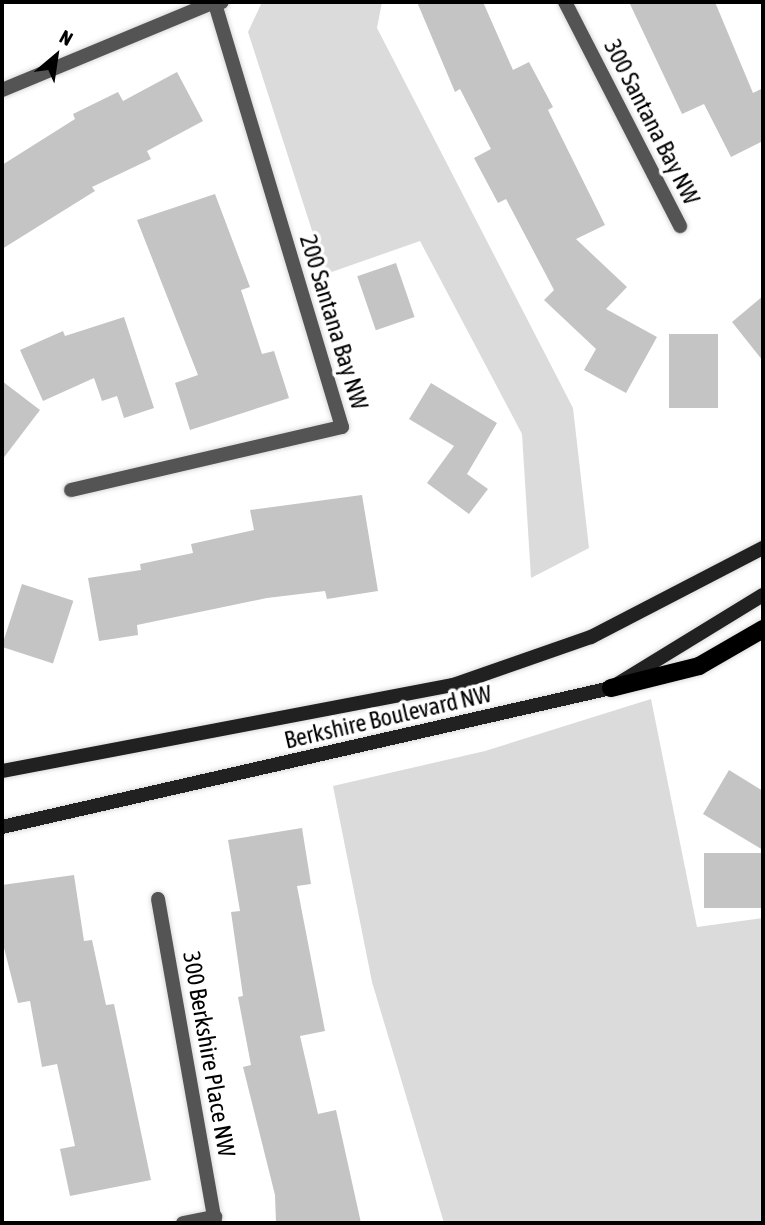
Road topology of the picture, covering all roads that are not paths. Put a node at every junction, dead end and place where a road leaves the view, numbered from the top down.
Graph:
1 (565, 2) edge
2 (217, 3) edge
3 (2, 90) edge
4 (680, 226) dead end
5 (71, 490) dead end
6 (763, 548) edge
7 (763, 595) edge
8 (763, 629) edge
9 (611, 688) junction
10 (2, 771) edge
11 (2, 827) edge
12 (158, 899) dead end
13 (215, 1220) edge
14 (183, 1223) edge

1 - 4 street, 300 Santana Bay NW
2 - 3 street
2 - 5 street, 200 Santana Bay NW
6 - 10 main road, Berkshire Boulevard NW
7 - 9 main road, Berkshire Boulevard NW
8 - 9 main road
9 - 11 main road, Berkshire Boulevard NW
12 - 13 street, 300 Berkshire Place NW
13 - 14 street, 300 Berkshire Place NW

